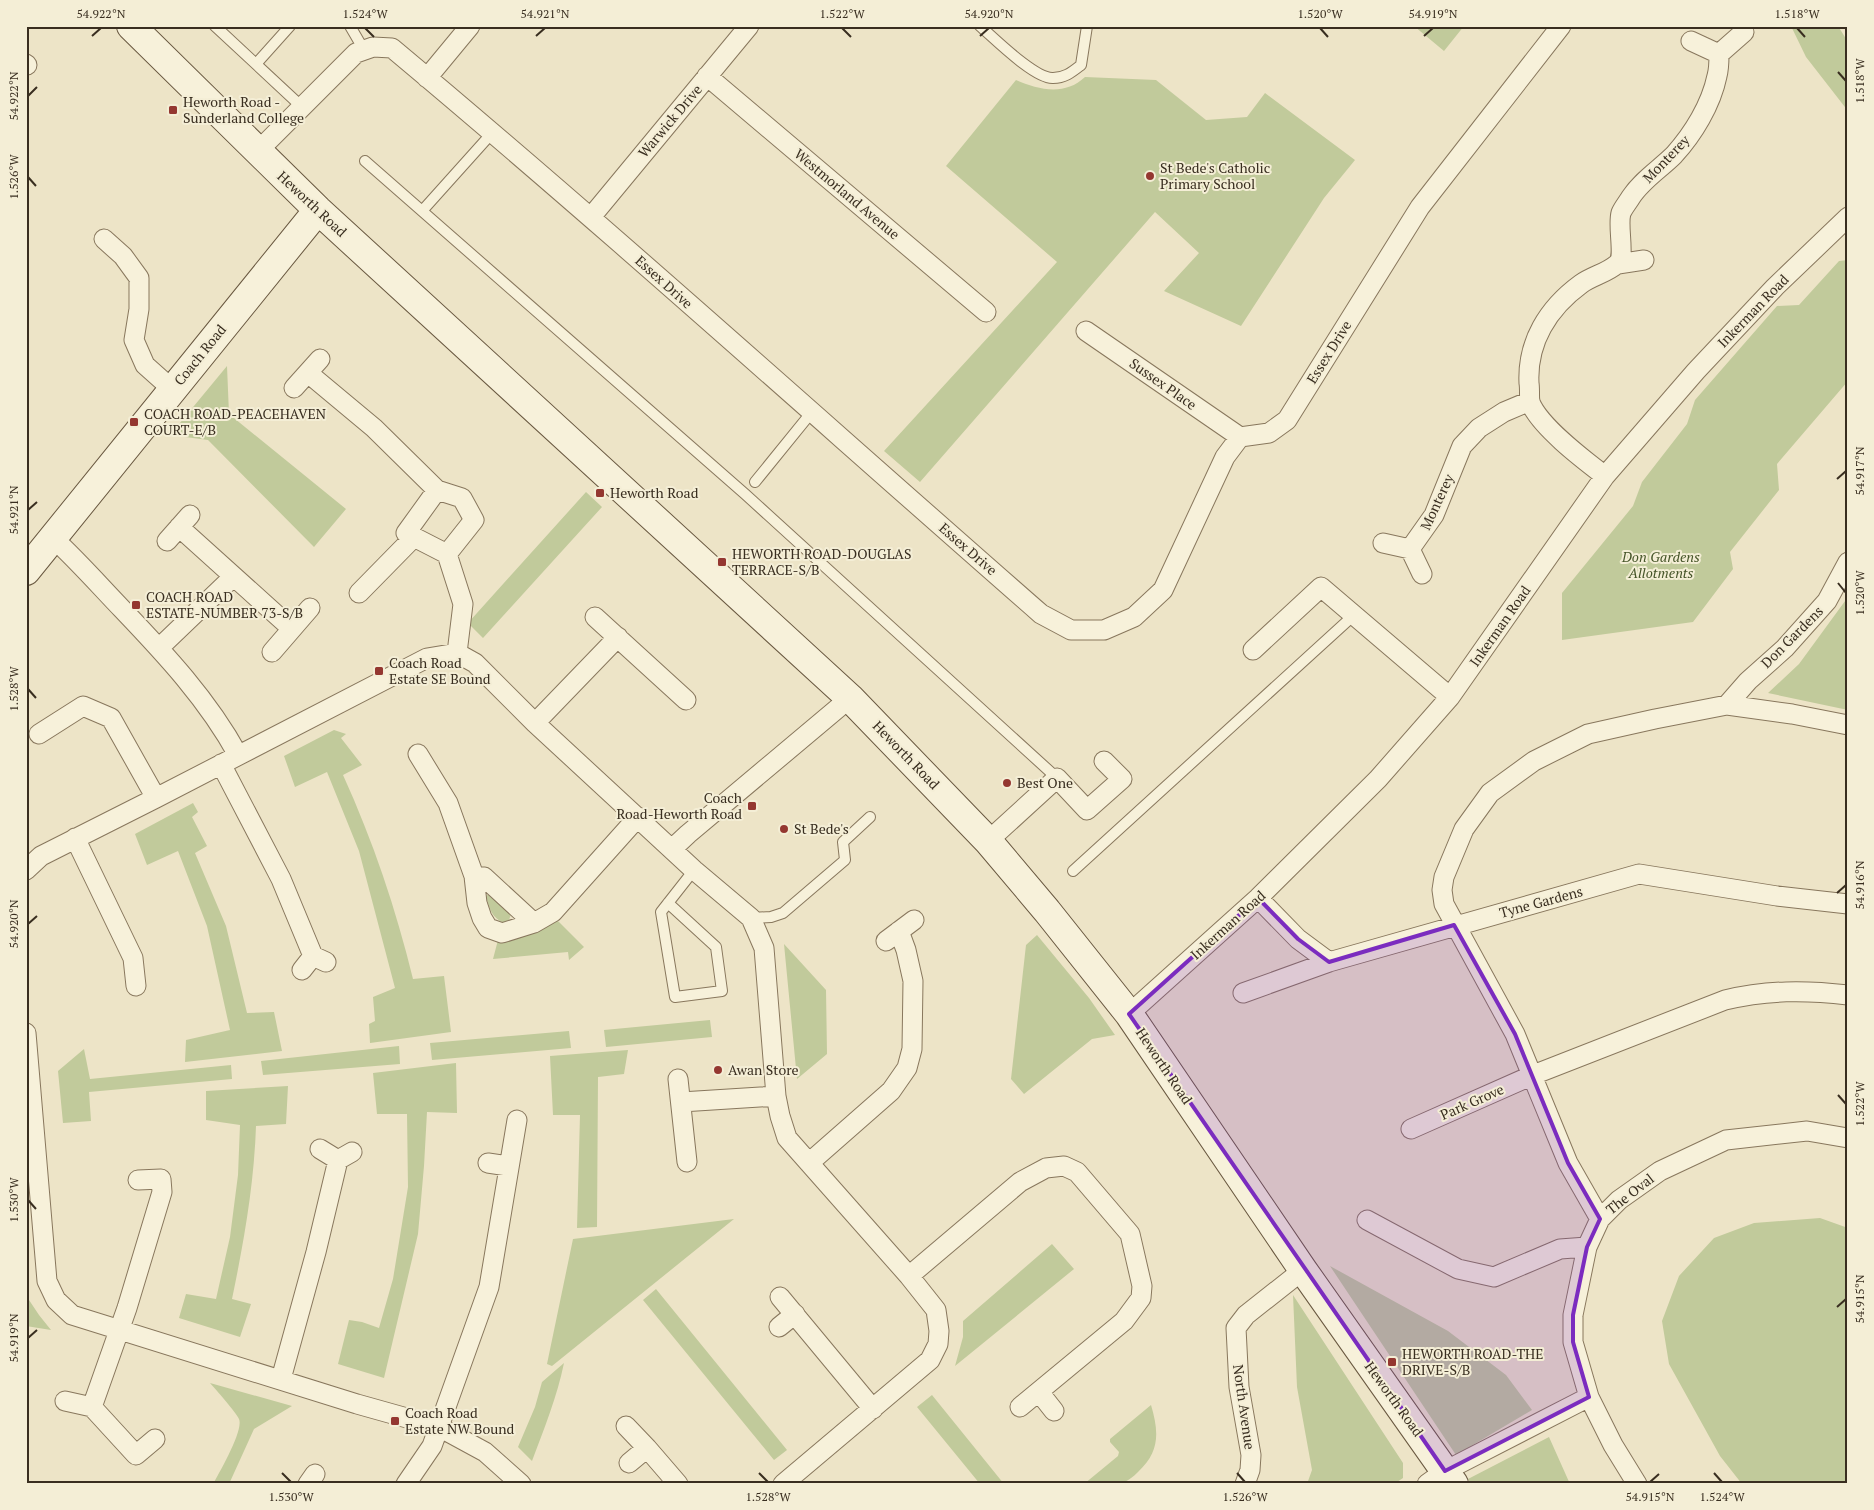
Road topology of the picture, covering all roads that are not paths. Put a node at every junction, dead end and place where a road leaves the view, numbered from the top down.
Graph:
1 (131, 26) edge
2 (215, 26) edge
3 (290, 26) edge
4 (350, 26) edge
5 (470, 26) edge
6 (749, 26) edge
7 (980, 26) edge
8 (1087, 26) edge
9 (1561, 26) edge
10 (1744, 32) dead end
11 (1691, 41) dead end
12 (364, 50) junction
13 (1719, 54) junction
14 (256, 64) junction
15 (707, 76) junction
16 (428, 78) junction
17 (302, 107) junction
18 (492, 133) junction
19 (257, 152) junction
20 (365, 161) dead end
21 (318, 210) junction
22 (422, 211) junction
23 (591, 217) junction
24 (1848, 217) edge
25 (104, 239) dead end
26 (1644, 260) dead end
27 (1618, 264) junction
28 (986, 312) dead end
29 (1086, 331) dead end
30 (320, 359) dead end
31 (308, 373) junction
32 (294, 388) dead end
33 (173, 390) junction
34 (1530, 402) junction
35 (811, 413) junction
36 (1240, 437) junction
37 (1605, 476) junction
38 (756, 482) dead end
39 (438, 490) junction
40 (179, 528) dead end
41 (53, 538) junction
42 (413, 538) junction
43 (1383, 542) dead end
44 (1410, 549) junction
45 (447, 554) junction
46 (1848, 562) edge
47 (26, 570) edge
48 (1422, 574) dead end
49 (233, 577) junction
50 (359, 594) dead end
51 (310, 608) dead end
52 (1354, 615) junction
53 (595, 617) dead end
54 (291, 628) junction
55 (618, 638) junction
56 (159, 648) junction
57 (1253, 650) dead end
58 (272, 652) dead end
59 (457, 653) junction
60 (1450, 697) junction
61 (850, 698) junction
62 (686, 700) dead end
63 (1728, 705) junction
64 (535, 723) junction
65 (1848, 725) edge
66 (39, 734) dead end
67 (418, 754) dead end
68 (238, 755) junction
69 (1104, 760) dead end
70 (221, 764) junction
71 (1057, 778) junction
72 (156, 798) junction
73 (638, 817) junction
74 (870, 817) dead end
75 (75, 838) junction
76 (988, 841) junction
77 (672, 849) junction
78 (26, 870) edge
79 (694, 870) junction
80 (1073, 871) dead end
81 (474, 876) junction
82 (1258, 898) junction
83 (668, 903) junction
84 (1848, 904) edge
85 (751, 918) junction
86 (534, 924) junction
87 (1454, 925) junction
88 (900, 931) dead end
89 (1329, 962) junction
90 (314, 963) dead end
91 (136, 986) dead end
92 (1243, 993) dead end
93 (1848, 995) edge
94 (1129, 1014) junction
95 (26, 1033) edge
96 (1533, 1075) junction
97 (678, 1079) dead end
98 (776, 1096) junction
99 (681, 1102) junction
100 (517, 1120) dead end
101 (1410, 1129) dead end
102 (1848, 1138) edge
103 (320, 1150) dead end
104 (687, 1162) dead end
105 (488, 1163) dead end
106 (809, 1163) junction
107 (508, 1166) junction
108 (138, 1180) dead end
109 (33, 1195) edge
110 (1600, 1219) junction
111 (1366, 1220) dead end
112 (1587, 1247) junction
113 (1303, 1270) junction
114 (909, 1276) junction
115 (780, 1297) dead end
116 (795, 1314) junction
117 (779, 1327) dead end
118 (120, 1330) junction
119 (281, 1379) junction
120 (1038, 1392) junction
121 (1589, 1396) junction
122 (65, 1401) dead end
123 (1020, 1406) dead end
124 (92, 1407) junction
125 (873, 1409) junction
126 (1054, 1411) dead end
127 (626, 1426) dead end
128 (439, 1427) junction
129 (155, 1439) dead end
130 (647, 1448) junction
131 (629, 1464) dead end
132 (1442, 1479) edge
133 (406, 1484) edge
134 (521, 1484) edge
135 (678, 1484) edge
136 (783, 1484) edge
137 (1245, 1484) edge
138 (1637, 1484) edge

1 - 19 street, Heworth Road
2 - 14 lane
3 - 14 lane
4 - 12 lane
5 - 16 street
6 - 15 street, Warwick Drive
7 - 8 lane
9 - 36 street, Essex Drive
10 - 13 street
11 - 13 street
12 - 16 street, Essex Drive
12 - 17 street
13 - 27 street, Monterey
14 - 17 lane
15 - 23 street, Warwick Drive
15 - 28 street, Westmorland Avenue
16 - 18 street, Essex Drive
17 - 19 street
18 - 22 lane
18 - 23 street, Essex Drive
19 - 21 street, Heworth Road
20 - 22 lane
21 - 33 street, Coach Road
21 - 61 street, Heworth Road
22 - 71 lane
23 - 35 street, Essex Drive
24 - 37 street, Inkerman Road
25 - 33 street
26 - 27 street
27 - 34 street
29 - 36 street, Sussex Place
30 - 31 street
31 - 32 street
31 - 39 street
33 - 41 street, Coach Road
34 - 37 street
34 - 44 street, Monterey
35 - 36 street, Essex Drive
35 - 38 lane
37 - 60 street, Inkerman Road
39 - 42 street
39 - 45 street
40 - 49 street
41 - 47 street, Coach Road
41 - 56 street
42 - 45 street
42 - 50 street
43 - 44 street
44 - 48 street
45 - 59 street
46 - 63 street, Don Gardens
49 - 54 street
49 - 56 street
51 - 54 street
52 - 57 street
52 - 60 street
52 - 80 lane
53 - 55 street
54 - 58 street
55 - 62 street
55 - 64 street
56 - 68 street
59 - 64 street
59 - 68 street
60 - 82 street, Inkerman Road
61 - 76 street, Heworth Road
61 - 77 street
63 - 65 street
63 - 87 street
64 - 73 street
66 - 72 street
67 - 81 street
68 - 70 street
69 - 71 street
70 - 72 street
70 - 90 street
71 - 76 street
72 - 75 street
73 - 77 street
73 - 86 street
74 - 85 lane
75 - 78 street
75 - 91 street
76 - 94 street, Heworth Road
77 - 79 street
79 - 83 lane
79 - 85 street
81 - 86 street
81 - 86 street
82 - 89 street
82 - 94 street, Inkerman Road
83 - 83 lane
84 - 87 street, Tyne Gardens
85 - 98 street
87 - 89 street, Tyne Gardens
87 - 96 street
88 - 106 street
89 - 92 street, Tyne Gardens
93 - 96 street, Park Grove
94 - 113 street, Heworth Road
95 - 109 street
96 - 101 street, Park Grove
96 - 110 street
97 - 99 street
98 - 99 street
98 - 106 street
99 - 104 street
100 - 107 street
102 - 110 street, The Oval
103 - 119 street
105 - 107 street
106 - 114 street
107 - 128 street
108 - 118 street
109 - 118 street
110 - 112 street, The Oval
111 - 112 street
112 - 121 street, The Oval
113 - 132 street, Heworth Road
113 - 137 street, North Avenue
114 - 120 street
114 - 125 street
115 - 116 street
116 - 117 street
116 - 125 street
118 - 119 street
118 - 124 street
119 - 128 street
120 - 123 street
120 - 126 street
121 - 132 street
121 - 138 street, The Oval
122 - 124 street
124 - 129 street
125 - 136 street
127 - 130 street
128 - 133 street
128 - 134 street
130 - 131 street
130 - 135 street

